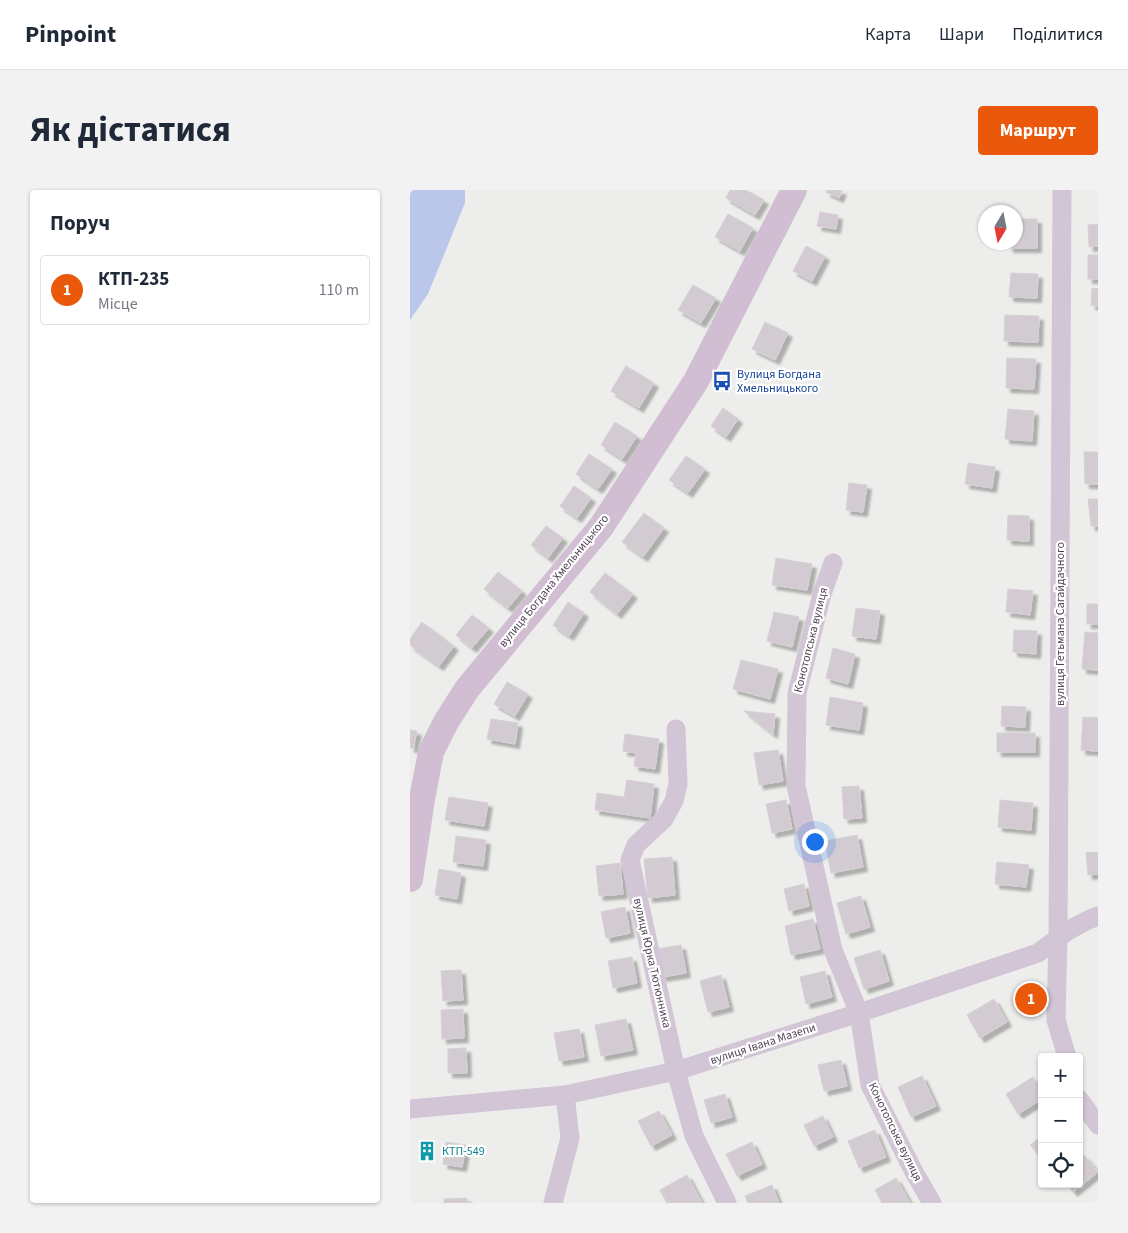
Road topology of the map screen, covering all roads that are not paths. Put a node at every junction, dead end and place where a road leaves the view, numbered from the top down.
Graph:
1 (794, 190) edge
2 (1062, 190) edge
3 (833, 563) dead end
4 (676, 729) dead end
5 (410, 879) edge
6 (1098, 916) edge
7 (1058, 937) junction
8 (858, 1013) junction
9 (1065, 1053) edge
10 (676, 1071) junction
11 (565, 1095) junction
12 (1083, 1104) edge
13 (410, 1109) edge
14 (1098, 1125) edge
15 (554, 1203) edge
16 (727, 1203) edge
17 (932, 1203) edge

1 - 5 street, вулиця Богдана Хмельницького
2 - 7 street, вулиця Гетьмана Сагайдачного
3 - 8 street, Конотопська вулиця
4 - 10 street, вулиця Юрка Тютюнника
6 - 7 street, вулиця Івана Мазепи
7 - 8 street, вулиця Івана Мазепи
7 - 9 street, вулиця Гетьмана Сагайдачного
8 - 10 street, вулиця Івана Мазепи
8 - 17 street, Конотопська вулиця
10 - 11 street, вулиця Івана Мазепи
10 - 16 street, вулиця Юрка Тютюнника
11 - 13 street, вулиця Івана Мазепи
11 - 15 street
12 - 14 street

